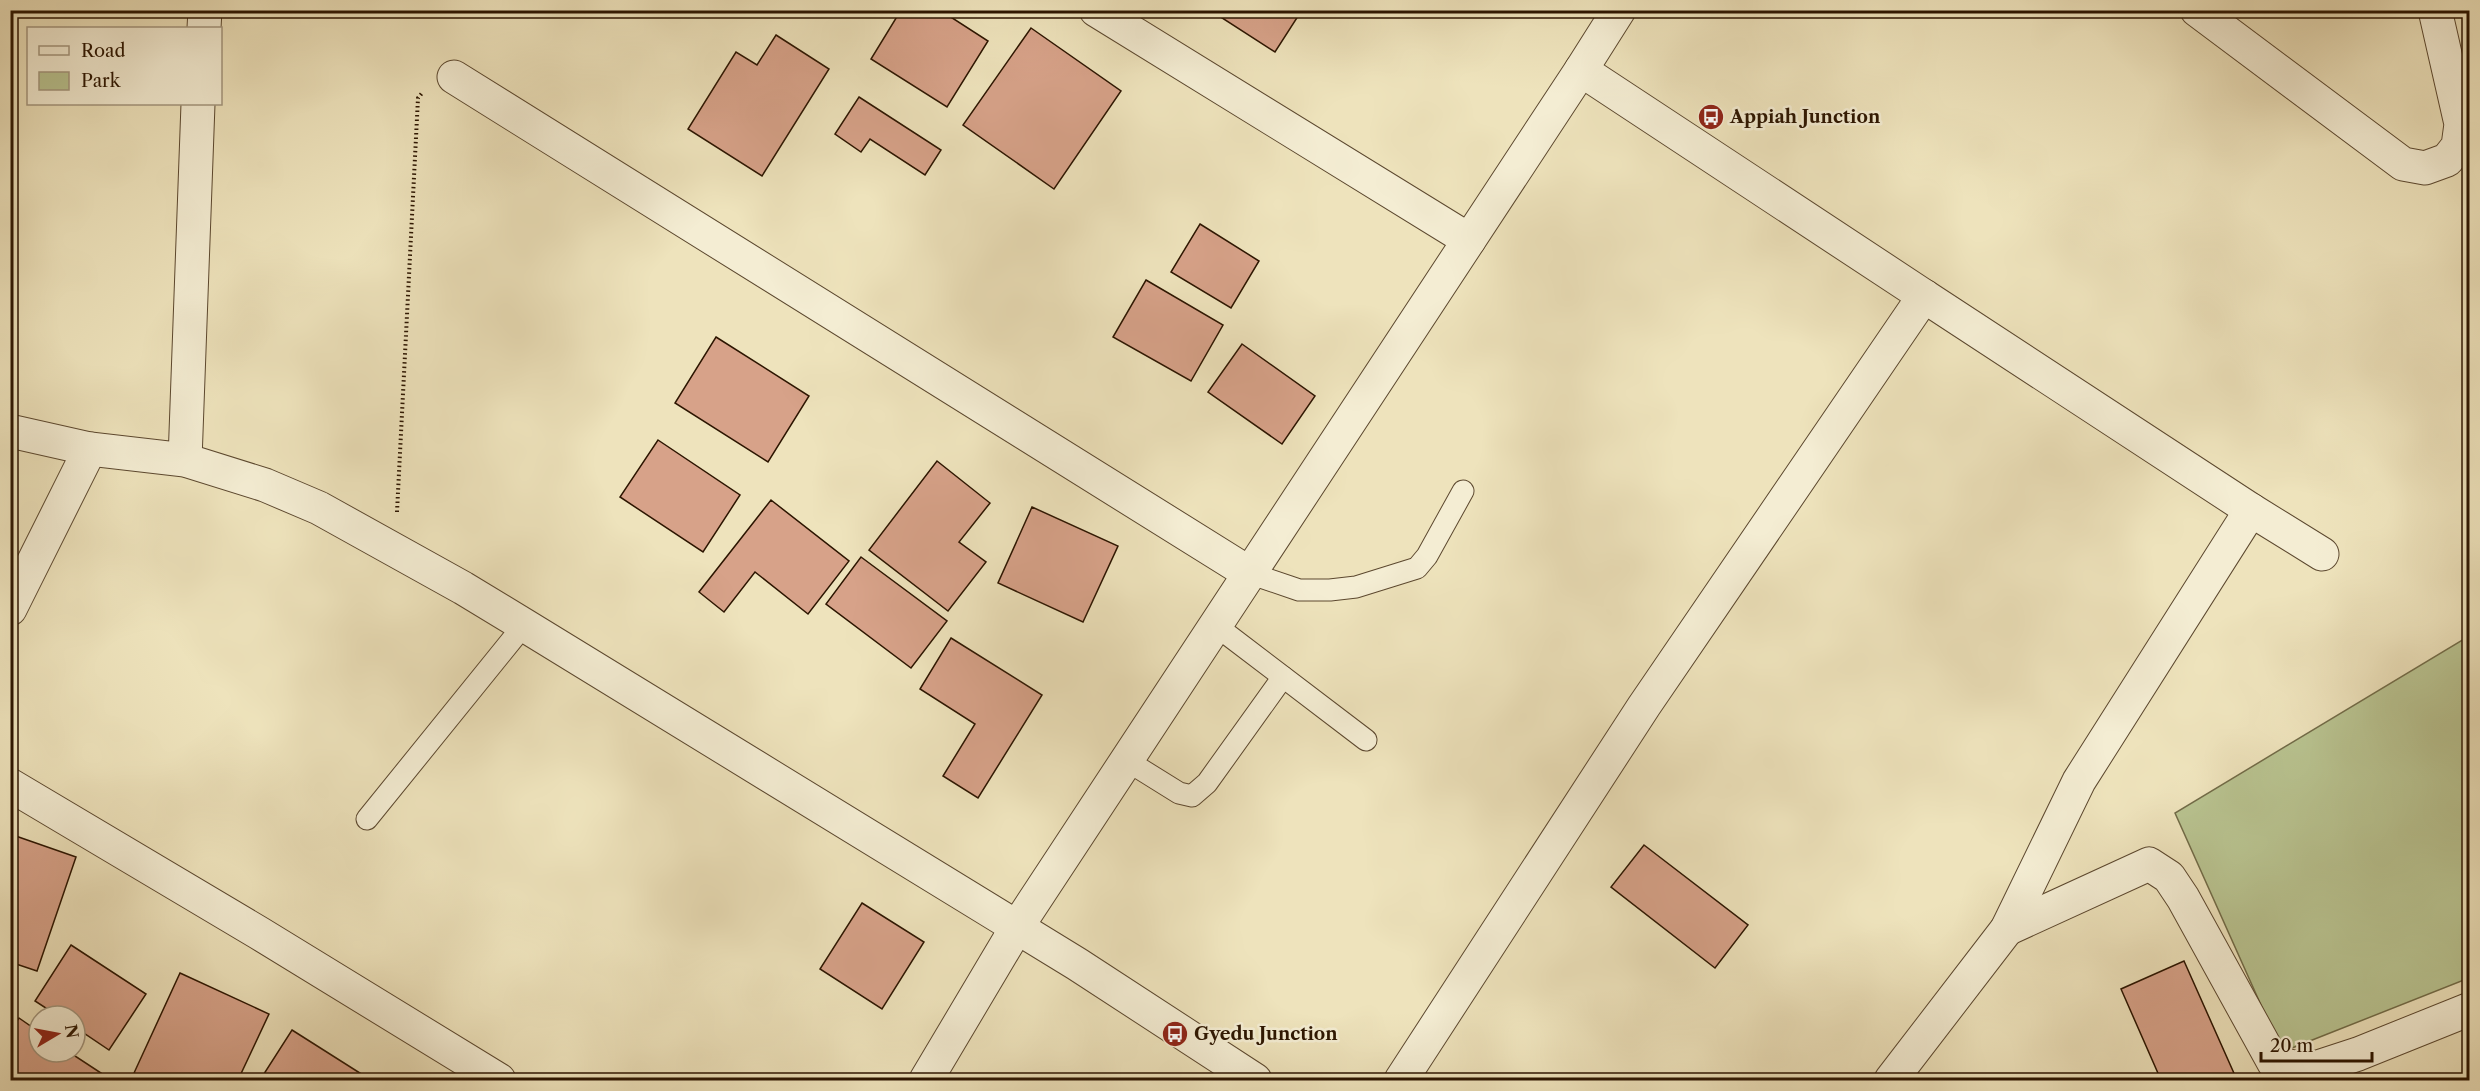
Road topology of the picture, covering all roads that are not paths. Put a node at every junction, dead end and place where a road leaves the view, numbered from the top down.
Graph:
1 (205, 10) edge
2 (1096, 10) edge
3 (1619, 10) edge
4 (2197, 10) edge
5 (2435, 10) edge
6 (204, 27) edge
7 (1581, 70) junction
8 (454, 77) road end
9 (198, 105) edge
10 (1468, 240) junction
11 (1924, 296) junction
12 (10, 431) edge
13 (90, 448) junction
14 (185, 460) junction
15 (1463, 491) dead end
16 (2251, 510) junction
17 (2322, 554) dead end
18 (1249, 573) junction
19 (10, 609) edge
20 (524, 625) junction
21 (1215, 625) junction
22 (1283, 677) junction
23 (1365, 740) dead end
24 (1126, 760) junction
25 (10, 785) edge
26 (367, 819) dead end
27 (1017, 927) junction
28 (2007, 929) junction
29 (2469, 1009) edge
30 (499, 1080) edge
31 (926, 1080) edge
32 (1255, 1080) edge
33 (1401, 1080) edge
34 (1891, 1080) edge

1 - 6 street
2 - 10 street
3 - 7 street
4 - 5 street
7 - 10 street
7 - 11 street
8 - 18 street
9 - 14 street
10 - 18 street
11 - 16 street
11 - 33 street
12 - 13 street
13 - 14 street
13 - 19 street
14 - 20 street
15 - 18 lane
16 - 17 street
16 - 28 street
18 - 21 street
20 - 26 lane
20 - 27 street
21 - 22 lane
21 - 24 street
22 - 23 lane
22 - 24 lane
24 - 27 street
25 - 30 street
27 - 31 street
27 - 32 street
28 - 29 street
28 - 34 street

